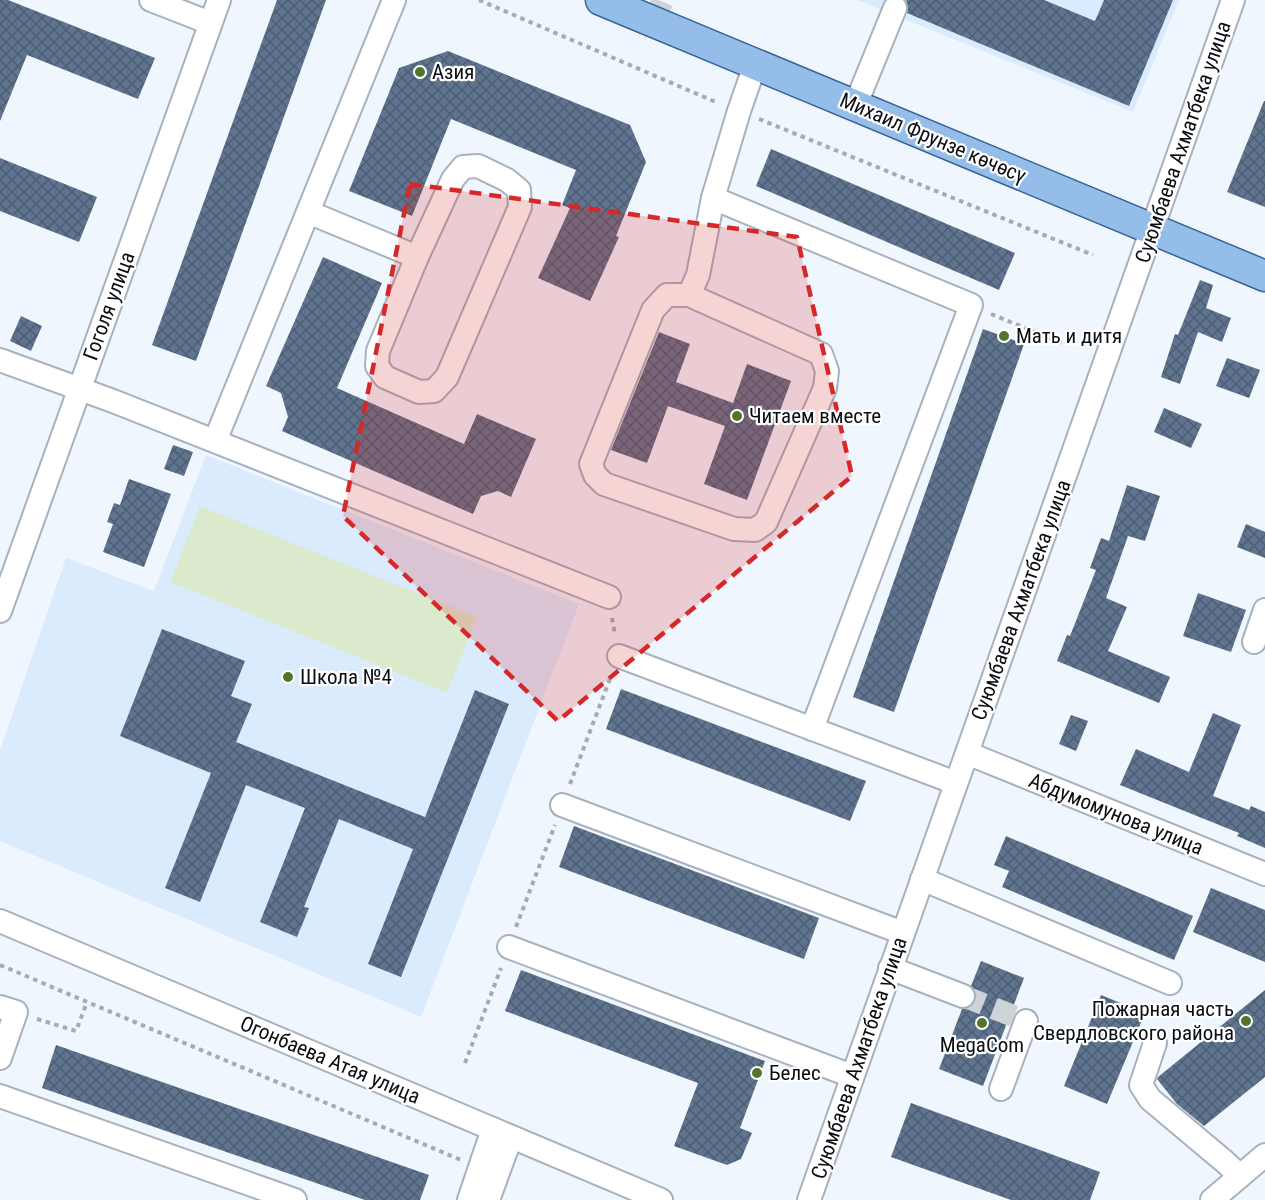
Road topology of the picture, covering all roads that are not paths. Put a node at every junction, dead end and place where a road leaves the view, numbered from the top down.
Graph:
1 (151, 0) edge
2 (219, 0) edge
3 (394, 0) edge
4 (601, 0) edge
5 (1233, 0) edge
6 (895, 8) dead end
7 (210, 23) junction
8 (755, 65) junction
9 (855, 106) junction
10 (713, 198) junction
11 (308, 212) junction
12 (1152, 229) junction
13 (417, 257) junction
14 (1265, 276) edge
15 (689, 295) junction
16 (0, 360) edge
17 (80, 388) junction
18 (215, 441) junction
19 (609, 597) road end
20 (1265, 610) edge
21 (0, 611) edge
22 (1254, 642) dead end
23 (619, 656) road end
24 (812, 729) junction
25 (967, 753) junction
26 (956, 783) junction
27 (562, 805) road end
28 (1265, 874) edge
29 (922, 879) junction
30 (0, 921) edge
31 (903, 933) junction
32 (509, 947) road end
33 (890, 968) junction
34 (1170, 983) dead end
35 (963, 996) tunnel mouth
36 (8, 1010) edge
37 (1026, 1021) dead end
38 (1155, 1042) dead end
39 (0, 1058) edge
40 (852, 1076) junction
41 (1001, 1089) dead end
42 (0, 1096) edge
43 (502, 1133) junction
44 (1265, 1155) edge
45 (1240, 1176) junction
46 (295, 1200) edge
47 (469, 1200) edge
48 (488, 1200) edge
49 (661, 1200) edge
50 (809, 1200) edge
51 (1212, 1200) edge

1 - 7 street
2 - 7 street, Гоголя улица
3 - 11 street
4 - 8 main road, Михаил Фрунзе көчөсү
5 - 12 street, Суюмбаева Ахматбека улица
6 - 9 street
7 - 17 street, Гоголя улица
8 - 9 main road, Михаил Фрунзе көчөсү
8 - 10 street
9 - 12 main road, Михаил Фрунзе көчөсү
10 - 15 street
10 - 24 street
11 - 13 street
11 - 18 street
12 - 14 main road, Михаил Фрунзе көчөсү
12 - 25 street, Суюмбаева Ахматбека улица
13 - 13 street
15 - 15 street
16 - 17 street
17 - 18 street
17 - 21 street, Гоголя улица
18 - 19 street
20 - 22 street
23 - 24 street
24 - 26 street
25 - 26 street, Суюмбаева Ахматбека улица
25 - 28 street, Абдумомунова улица
26 - 29 street, Суюмбаева Ахматбека улица
27 - 31 street
29 - 31 street, Суюмбаева Ахматбека улица
29 - 34 street
30 - 43 street, Огонбаева Атая улица
31 - 33 street, Суюмбаева Ахматбека улица
32 - 40 street
33 - 35 street
33 - 40 street, Суюмбаева Ахматбека улица
36 - 39 street
37 - 41 street
38 - 45 street
40 - 50 street, Суюмбаева Ахматбека улица
42 - 46 street
43 - 47 street
43 - 48 street
43 - 49 street, Огонбаева Атая улица
44 - 45 street
45 - 51 street

